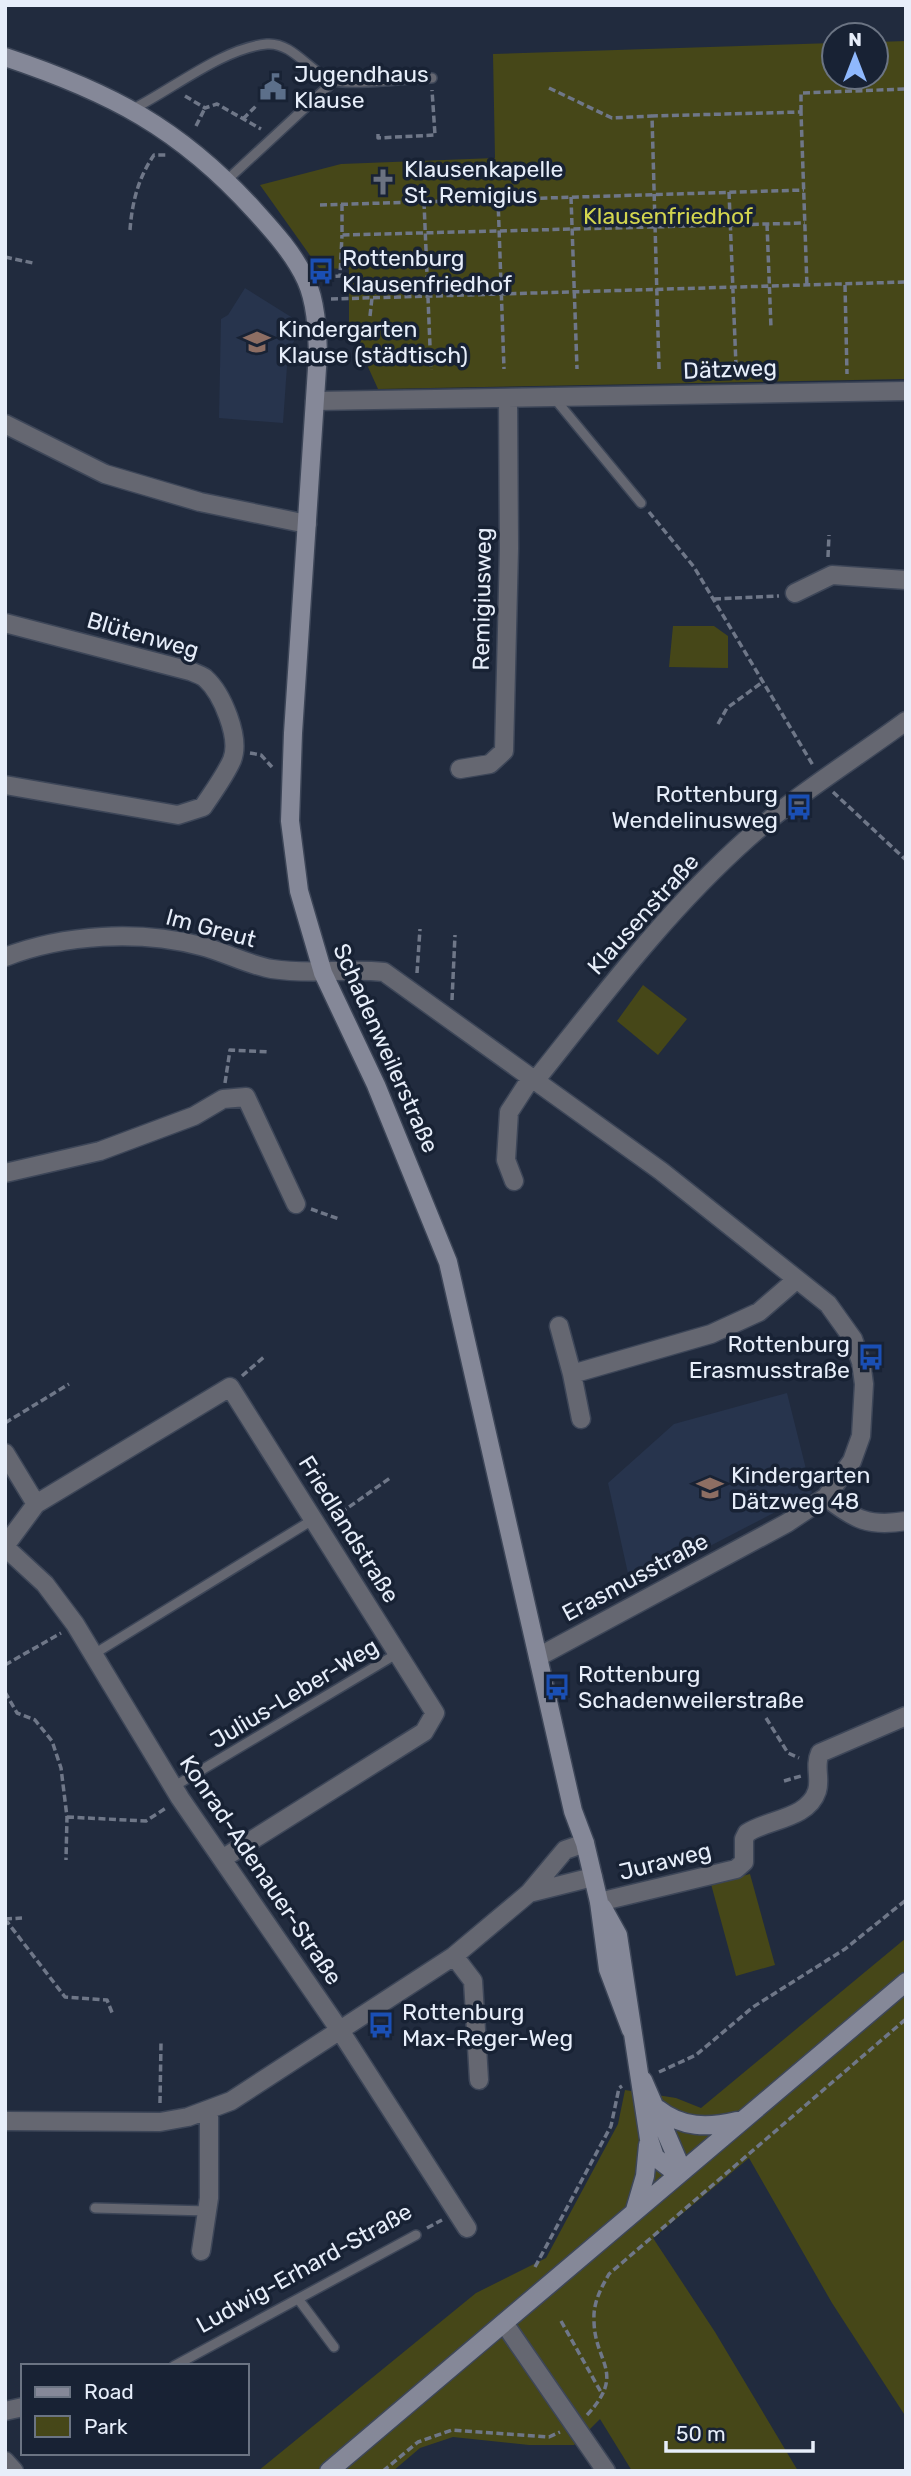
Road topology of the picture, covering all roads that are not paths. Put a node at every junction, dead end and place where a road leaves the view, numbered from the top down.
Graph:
1 (5, 57) edge
2 (432, 78) dead end
3 (334, 82) junction
4 (134, 109) junction
5 (227, 180) junction
6 (906, 391) edge
7 (508, 399) junction
8 (555, 399) junction
9 (315, 401) junction
10 (5, 424) edge
11 (641, 503) road end
12 (307, 524) junction
13 (906, 580) edge
14 (794, 593) road end
15 (5, 623) edge
16 (904, 727) edge
17 (460, 769) dead end
18 (5, 785) edge
19 (5, 957) edge
20 (323, 973) junction
21 (533, 1080) junction
22 (5, 1173) edge
23 (514, 1181) dead end
24 (296, 1203) road end
25 (796, 1280) junction
26 (559, 1326) dead end
27 (572, 1374) junction
28 (581, 1419) dead end
29 (5, 1454) edge
30 (826, 1497) junction
31 (36, 1504) junction
32 (906, 1521) edge
33 (316, 1524) junction
34 (5, 1547) edge
35 (398, 1653) junction
36 (94, 1654) junction
37 (538, 1657) junction
38 (906, 1716) edge
39 (176, 1792) junction
40 (585, 1843) junction
41 (222, 1858) junction
42 (593, 1877) junction
43 (529, 1893) junction
44 (599, 1902) junction
45 (454, 1956) junction
46 (906, 1982) edge
47 (341, 2032) junction
48 (642, 2078) junction
49 (479, 2080) dead end
50 (658, 2109) junction
51 (209, 2110) junction
52 (740, 2120) junction
53 (5, 2121) edge
54 (647, 2131) junction
55 (680, 2172) junction
56 (95, 2208) dead end
57 (635, 2210) junction
58 (207, 2211) junction
59 (467, 2228) dead end
60 (416, 2235) road end
61 (201, 2251) dead end
62 (299, 2300) junction
63 (504, 2323) junction
64 (334, 2347) dead end
65 (178, 2364) edge
66 (5, 2461) edge
67 (14, 2471) edge
68 (329, 2471) edge
69 (607, 2471) edge

1 - 4 street, Schadenweilerstraße
2 - 3 lane
3 - 4 lane
3 - 5 lane
4 - 5 street, Schadenweilerstraße
5 - 9 street, Schadenweilerstraße
6 - 8 street, Dätzweg
7 - 8 street, Dätzweg
7 - 9 street, Dätzweg
7 - 17 street, Remigiusweg
8 - 11 lane
9 - 12 street, Schadenweilerstraße
10 - 12 street
12 - 20 street, Schadenweilerstraße
13 - 14 street
15 - 18 street, Blütenweg
16 - 21 street, Klausenstraße
19 - 20 street, Im Greut
20 - 21 street, Erasmusstraße
20 - 37 street, Schadenweilerstraße
21 - 23 street
21 - 25 street, Erasmusstraße
22 - 24 street
25 - 27 street
25 - 30 street, Erasmusstraße
26 - 27 street
27 - 28 street
29 - 31 street
30 - 32 street
30 - 37 street, Erasmusstraße
31 - 33 street, Friedlandstraße
31 - 34 street
33 - 35 street, Friedlandstraße
33 - 36 lane
34 - 36 street, Konrad-Adenauer-Straße
35 - 39 lane, Julius-Leber-Weg
35 - 41 street, Friedlandstraße
36 - 39 street, Konrad-Adenauer-Straße
37 - 40 street, Schadenweilerstraße
38 - 44 street, Juraweg
39 - 41 street, Konrad-Adenauer-Straße
40 - 42 street, Schadenweilerstraße
40 - 43 street
41 - 47 street, Konrad-Adenauer-Straße
42 - 43 street
42 - 44 street, Schadenweilerstraße
43 - 45 street
44 - 48 street, Schadenweilerstraße
45 - 47 street
45 - 49 street
46 - 52 street
47 - 51 street
47 - 59 street, Konrad-Adenauer-Straße
48 - 50 street, Schadenweilerstraße
48 - 54 street, Schadenweilerstraße
50 - 52 street
50 - 55 street, Schadenweilerstraße
51 - 53 street
51 - 58 street
52 - 55 street
54 - 55 street, Schadenweilerstraße
54 - 57 street, Schadenweilerstraße
55 - 57 street
56 - 58 lane
57 - 63 street
58 - 61 street
60 - 62 lane, Ludwig-Erhard-Straße
62 - 64 lane
62 - 65 lane, Ludwig-Erhard-Straße
63 - 68 street
63 - 69 street
66 - 67 street

